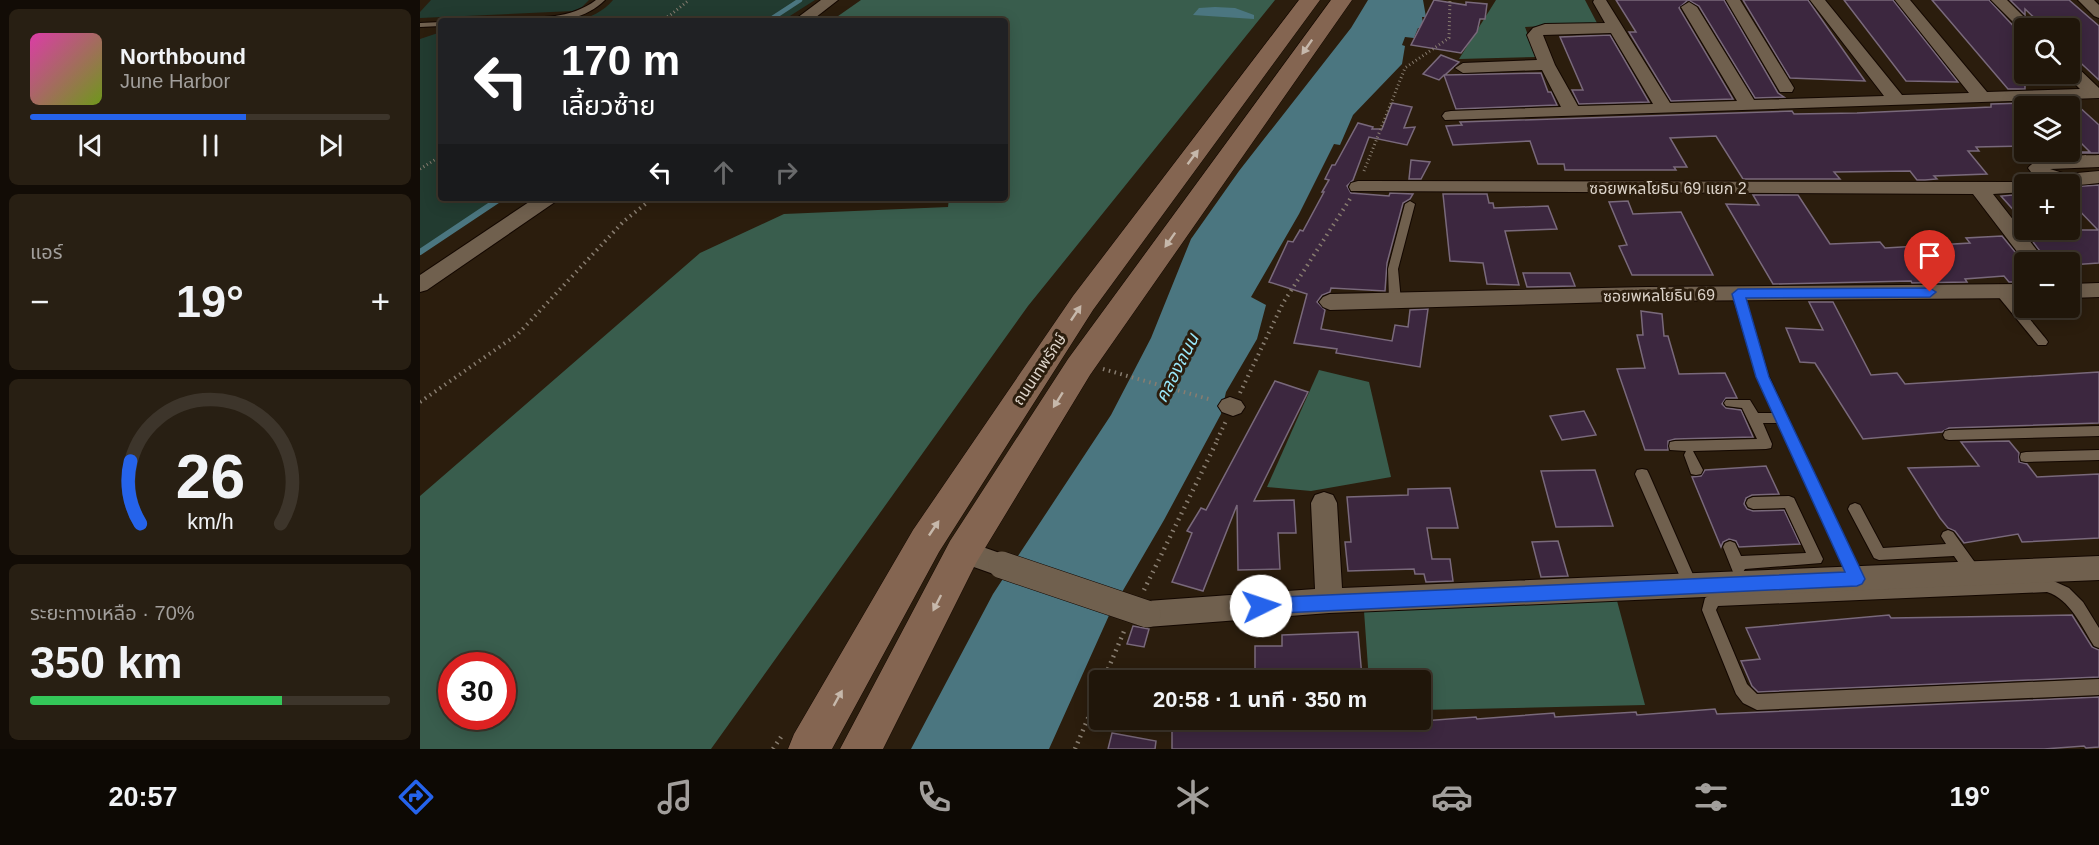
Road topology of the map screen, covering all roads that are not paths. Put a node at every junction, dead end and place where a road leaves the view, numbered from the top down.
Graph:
1 (601, 0) edge
2 (831, 0) edge
3 (1732, 0) edge
4 (1817, 0) edge
5 (1902, 0) edge
6 (1998, 0) edge
7 (2085, 0) edge
8 (1600, 2) dead end
9 (1323, 5) edge
10 (1689, 7) dead end
11 (2099, 13) edge
12 (539, 18) edge
13 (805, 18) edge
14 (2017, 18) edge
15 (438, 24) edge
16 (420, 25) edge
17 (1614, 28) junction
18 (1547, 64) junction
19 (1463, 68) dead end
20 (2080, 78) edge
21 (1786, 88) dead end
22 (2097, 93) edge
23 (1982, 97) junction
24 (1896, 99) junction
25 (1748, 105) junction
26 (1664, 108) junction
27 (1572, 111) junction
28 (1450, 116) dead end
29 (2099, 160) edge
30 (2099, 177) edge
31 (1358, 187) road end
32 (1978, 188) junction
33 (2014, 188) edge
34 (544, 201) edge
35 (1410, 204) dead end
36 (2028, 252) edge
37 (420, 285) edge
38 (2099, 290) edge
39 (2001, 291) junction
40 (2014, 291) edge
41 (2080, 291) edge
42 (1738, 294) junction
43 (1395, 301) junction
44 (1330, 302) dead end
45 (2042, 342) dead end
46 (1730, 403) dead end
47 (1754, 418) junction
48 (1782, 418) junction
49 (2099, 431) edge
50 (1949, 435) dead end
51 (1675, 446) dead end
52 (1690, 455) dead end
53 (2099, 455) edge
54 (2026, 457) dead end
55 (1696, 470) dead end
56 (1642, 474) dead end
57 (1324, 503) dead end
58 (1753, 503) dead end
59 (1855, 509) dead end
60 (1948, 536) dead end
61 (1730, 548) dead end
62 (1958, 550) junction
63 (963, 552) junction
64 (2099, 568) edge
65 (1740, 573) junction
66 (1974, 573) junction
67 (1869, 585) junction
68 (1691, 586) junction
69 (1329, 601) junction
70 (2099, 640) edge
71 (2099, 687) edge
72 (809, 749) edge
73 (861, 749) edge

1 - 12 lane
2 - 13 street
3 - 21 street
4 - 24 street
5 - 23 street
6 - 14 street
7 - 11 street
8 - 17 street
9 -> 63 main road, ถนนเทพรักษ์
72 -> 9 main road, ถนนเทพรักษ์
10 - 25 street
15 - 16 lane
17 - 18 street
17 - 26 street
18 - 19 street
18 - 27 street
20 - 22 street
22 - 23 street
23 - 24 street
24 - 25 street
25 - 26 street
26 - 27 street
27 - 28 street
29 - 30 street
31 - 32 street, ซอยพหลโยธิน 69 แยก 2
32 - 33 street, ซอยพหลโยธิน 69 แยก 2
32 - 36 street
34 - 37 street
35 - 43 lane
38 - 41 street
39 - 40 street, ซอยพหลโยธิน 69
39 - 42 street, ซอยพหลโยธิน 69
39 - 45 lane
42 - 43 street, ซอยพหลโยธิน 69
42 - 48 lane
43 - 44 street, ซอยพหลโยธิน 69
46 - 47 lane
47 - 48 lane
47 - 51 lane
48 - 67 lane
49 - 50 lane
52 - 55 lane
53 - 54 lane
56 - 68 lane
57 - 69 street
58 - 65 lane
59 - 62 lane
60 - 62 lane
61 - 65 lane
62 - 66 lane
63 - 69 street, bridge
63 -> 73 main road, ถนนเทพรักษ์
64 - 66 street
65 - 67 street
65 - 68 street
66 - 67 street
67 - 70 lane
67 - 71 lane
68 - 69 street

